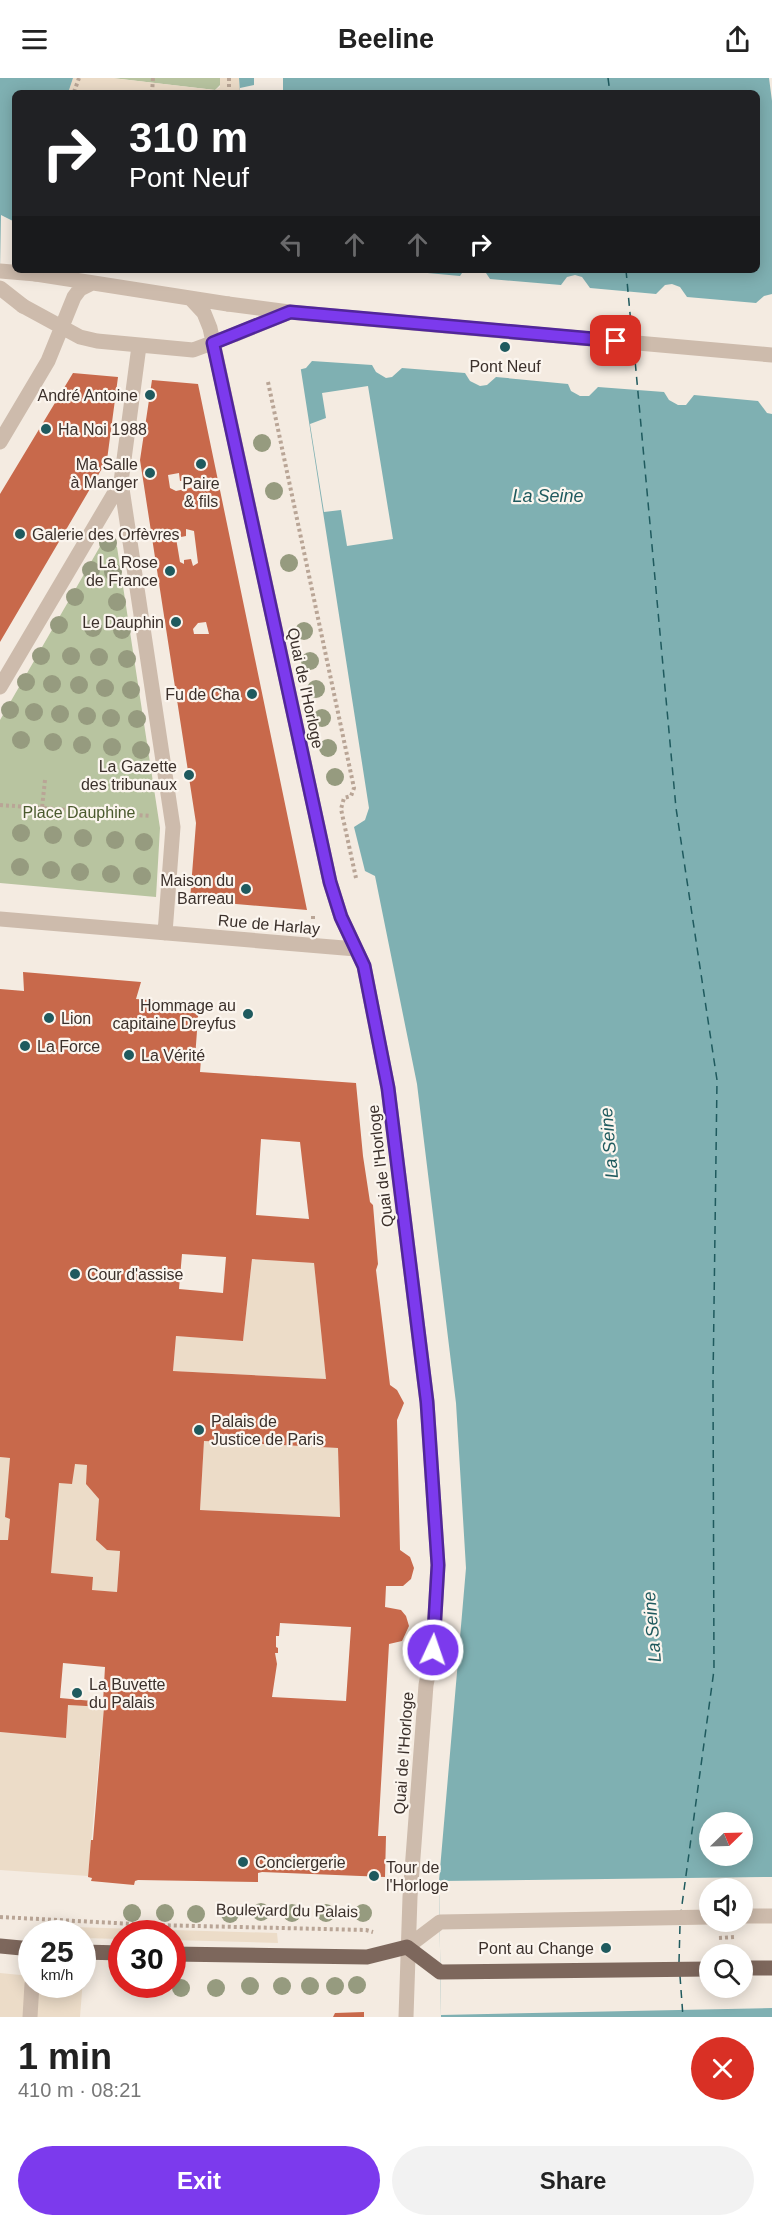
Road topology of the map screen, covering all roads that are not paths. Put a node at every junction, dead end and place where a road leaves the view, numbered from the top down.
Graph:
1 (24, 273) edge
2 (92, 283) junction
3 (0, 288) edge
4 (191, 299) junction
5 (290, 312) junction
6 (62, 328) junction
7 (213, 343) junction
8 (139, 346) junction
9 (772, 355) edge
10 (0, 442) edge
11 (121, 482) junction
12 (0, 687) edge
13 (0, 920) edge
14 (165, 933) junction
15 (356, 949) junction
16 (772, 1916) edge
17 (699, 1917) edge
18 (753, 1917) edge
19 (0, 1946) edge
20 (407, 1947) junction
21 (18, 1948) edge
22 (186, 1954) edge
23 (753, 1968) edge
24 (772, 1968) edge
25 (699, 1969) edge
26 (31, 1998) edge
27 (30, 2017) edge
28 (406, 2017) edge

1 - 2 street, bridge
2 - 4 street
2 - 6 street
3 - 6 street, bridge
4 - 5 street, bridge
4 - 7 street, Quai de l'Horloge
5 - 7 street, bridge
5 - 9 street
6 - 8 street
6 - 10 street
7 - 8 street
7 - 15 street, Quai de l'Horloge
8 - 11 street
11 - 12 street
11 - 14 street
13 - 14 street, Rue de Harlay
14 - 15 street, Rue de Harlay
15 - 20 street, Quai de l'Horloge
16 - 18 street
17 - 20 street
19 - 21 main road
20 - 22 main road
20 - 25 main road
20 - 28 street, Quai de l'Horloge
23 - 24 main road
26 - 27 street

